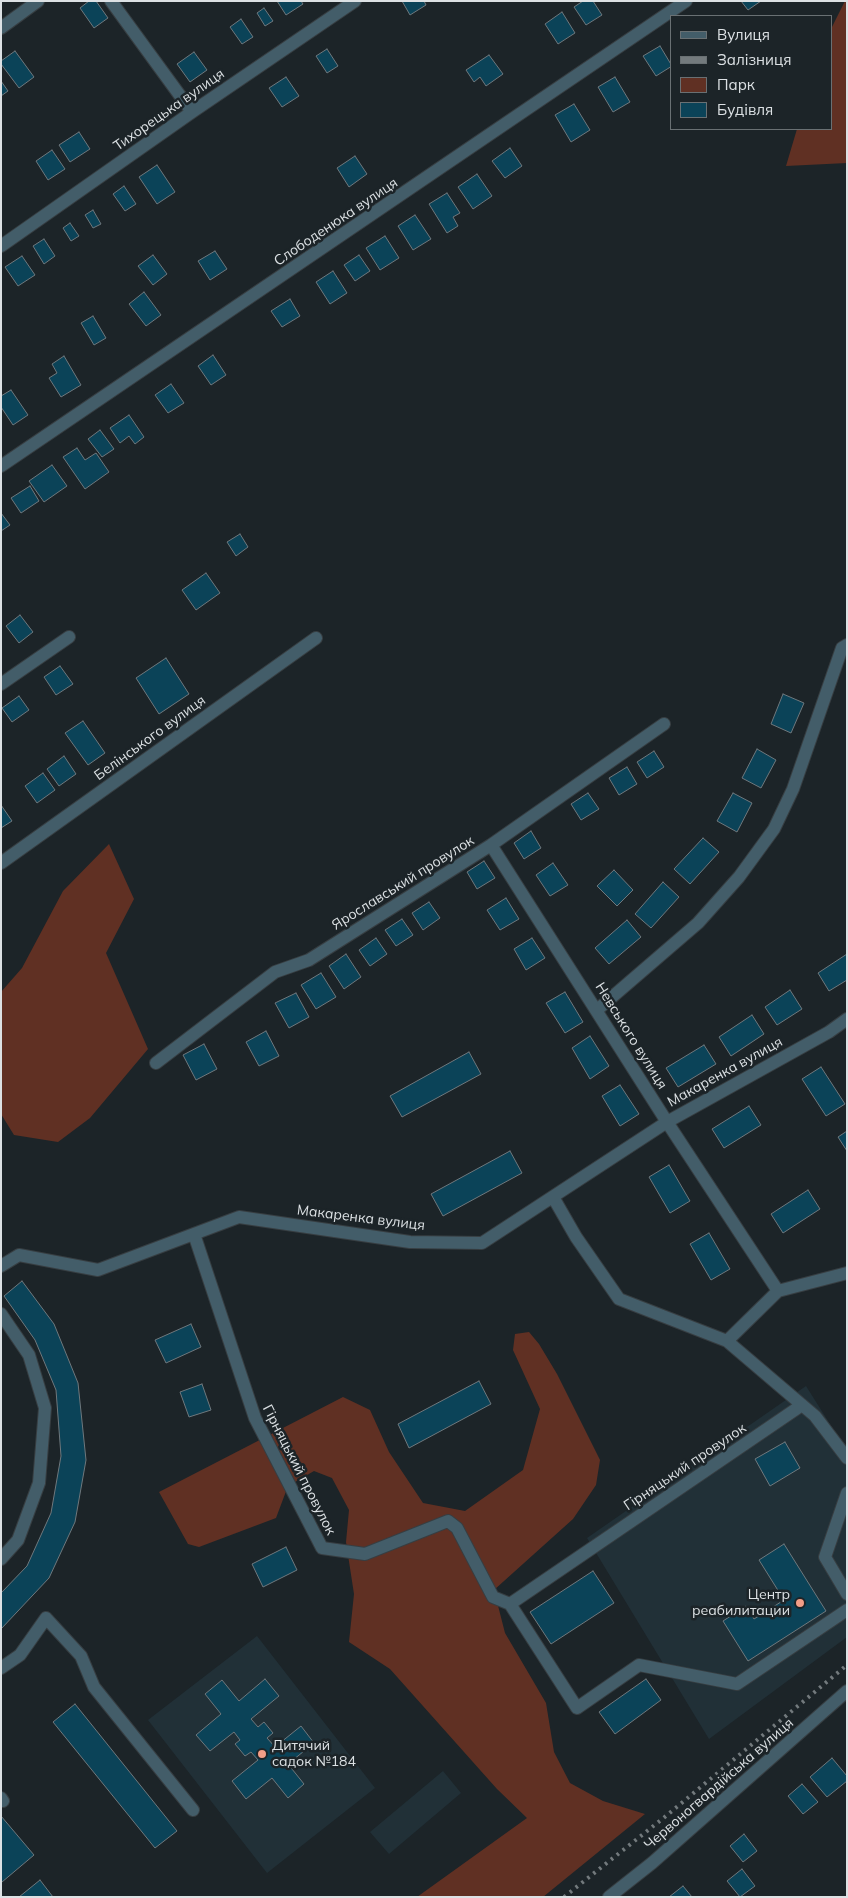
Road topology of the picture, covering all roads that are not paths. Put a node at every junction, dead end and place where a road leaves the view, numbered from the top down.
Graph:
1 (38, 1) edge
2 (111, 1) edge
3 (355, 1) edge
4 (686, 1) edge
5 (1, 28) edge
6 (192, 112) junction
7 (1, 246) edge
8 (1, 466) edge
9 (69, 637) dead end
10 (316, 638) dead end
11 (847, 645) edge
12 (1, 684) edge
13 (664, 724) dead end
14 (491, 845) junction
15 (1, 863) edge
16 (597, 1010) junction
17 (847, 1019) edge
18 (156, 1063) dead end
19 (667, 1122) junction
20 (553, 1196) junction
21 (194, 1234) junction
22 (1, 1266) edge
23 (847, 1273) edge
24 (778, 1291) junction
25 (1, 1314) edge
26 (727, 1341) junction
27 (802, 1405) junction
28 (847, 1458) edge
29 (847, 1493) edge
30 (1, 1558) edge
31 (847, 1594) edge
32 (510, 1604) junction
33 (847, 1610) edge
34 (1, 1668) edge
35 (847, 1691) edge
36 (193, 1810) dead end
37 (609, 1897) edge

1 - 5 street
2 - 6 street
3 - 6 street, Тихорецька вулиця
4 - 8 street, Слободенюка вулиця
6 - 7 street, Тихорецька вулиця
9 - 12 street
10 - 15 street, Белінського вулиця
11 - 16 street
13 - 14 street, Ярославський провулок
14 - 16 street, Невського вулиця
14 - 18 street, Ярославський провулок
16 - 19 street, Невського вулиця
17 - 19 street, Макаренка вулиця
19 - 20 street, Макаренка вулиця
19 - 24 street, Невського вулиця
20 - 21 street, Макаренка вулиця
20 - 26 street
21 - 22 street, Макаренка вулиця
21 - 32 street, Гірняцький провулок
23 - 24 street
24 - 26 street
25 - 30 street
26 - 27 street
27 - 28 street
27 - 32 street, Гірняцький провулок
29 - 31 street
32 - 33 street, Гірняцький провулок
34 - 36 street
35 - 37 street, Червоногвардійська вулиця

